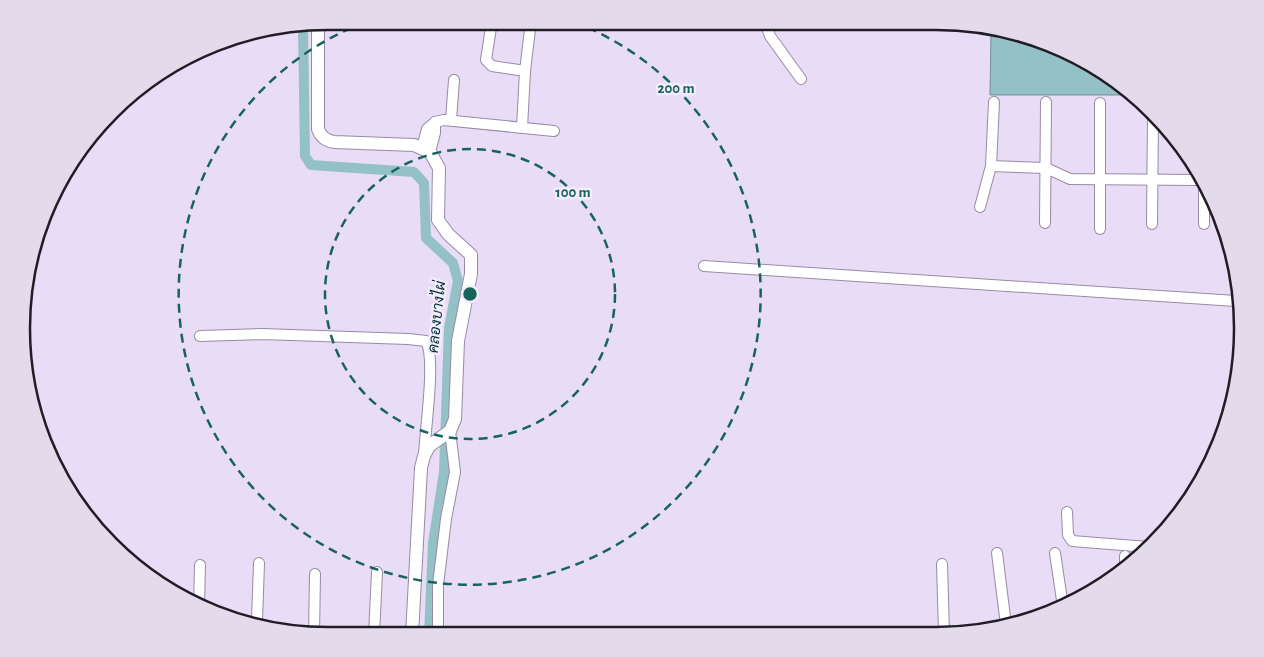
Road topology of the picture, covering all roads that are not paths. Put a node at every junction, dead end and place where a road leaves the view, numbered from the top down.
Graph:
1 (491, 30) edge
2 (530, 30) edge
3 (768, 30) edge
4 (318, 31) edge
5 (525, 71) junction
6 (801, 79) dead end
7 (454, 80) dead end
8 (994, 102) dead end
9 (1046, 102) dead end
10 (1100, 103) dead end
11 (451, 120) junction
12 (1153, 124) edge
13 (522, 128) junction
14 (554, 131) dead end
15 (426, 150) junction
16 (991, 166) junction
17 (1046, 168) junction
18 (1100, 179) junction
19 (1152, 179) junction
20 (1194, 180) edge
21 (1204, 198) edge
22 (980, 207) dead end
23 (1045, 223) dead end
24 (1152, 224) dead end
25 (1204, 224) dead end
26 (1100, 229) dead end
27 (704, 266) dead end
28 (1232, 301) edge
29 (200, 336) dead end
30 (445, 435) junction
31 (424, 456) junction
32 (1067, 512) dead end
33 (1140, 546) edge
34 (997, 553) dead end
35 (1055, 553) dead end
36 (259, 563) dead end
37 (942, 564) dead end
38 (200, 565) dead end
39 (377, 572) dead end
40 (315, 574) dead end
41 (199, 597) edge
42 (1062, 599) edge
43 (257, 618) edge
44 (1005, 619) edge
45 (314, 626) edge
46 (374, 627) edge
47 (412, 627) edge
48 (438, 627) edge
49 (944, 627) edge

1 - 5 street
2 - 5 street
3 - 6 street
4 - 15 street
5 - 13 street
7 - 11 street
8 - 16 street
9 - 17 street
10 - 18 street
11 - 13 street
11 - 15 street
12 - 19 street
13 - 14 street
15 - 30 street
16 - 17 street
16 - 22 street
17 - 18 street
17 - 23 street
18 - 19 street
18 - 26 street
19 - 20 street
19 - 24 street
21 - 25 street
27 - 28 street
29 - 31 street
30 - 31 street
30 - 48 street
31 - 47 street
32 - 33 street
34 - 44 street
35 - 42 street
36 - 43 street
37 - 49 street
38 - 41 street
39 - 46 street
40 - 45 street

